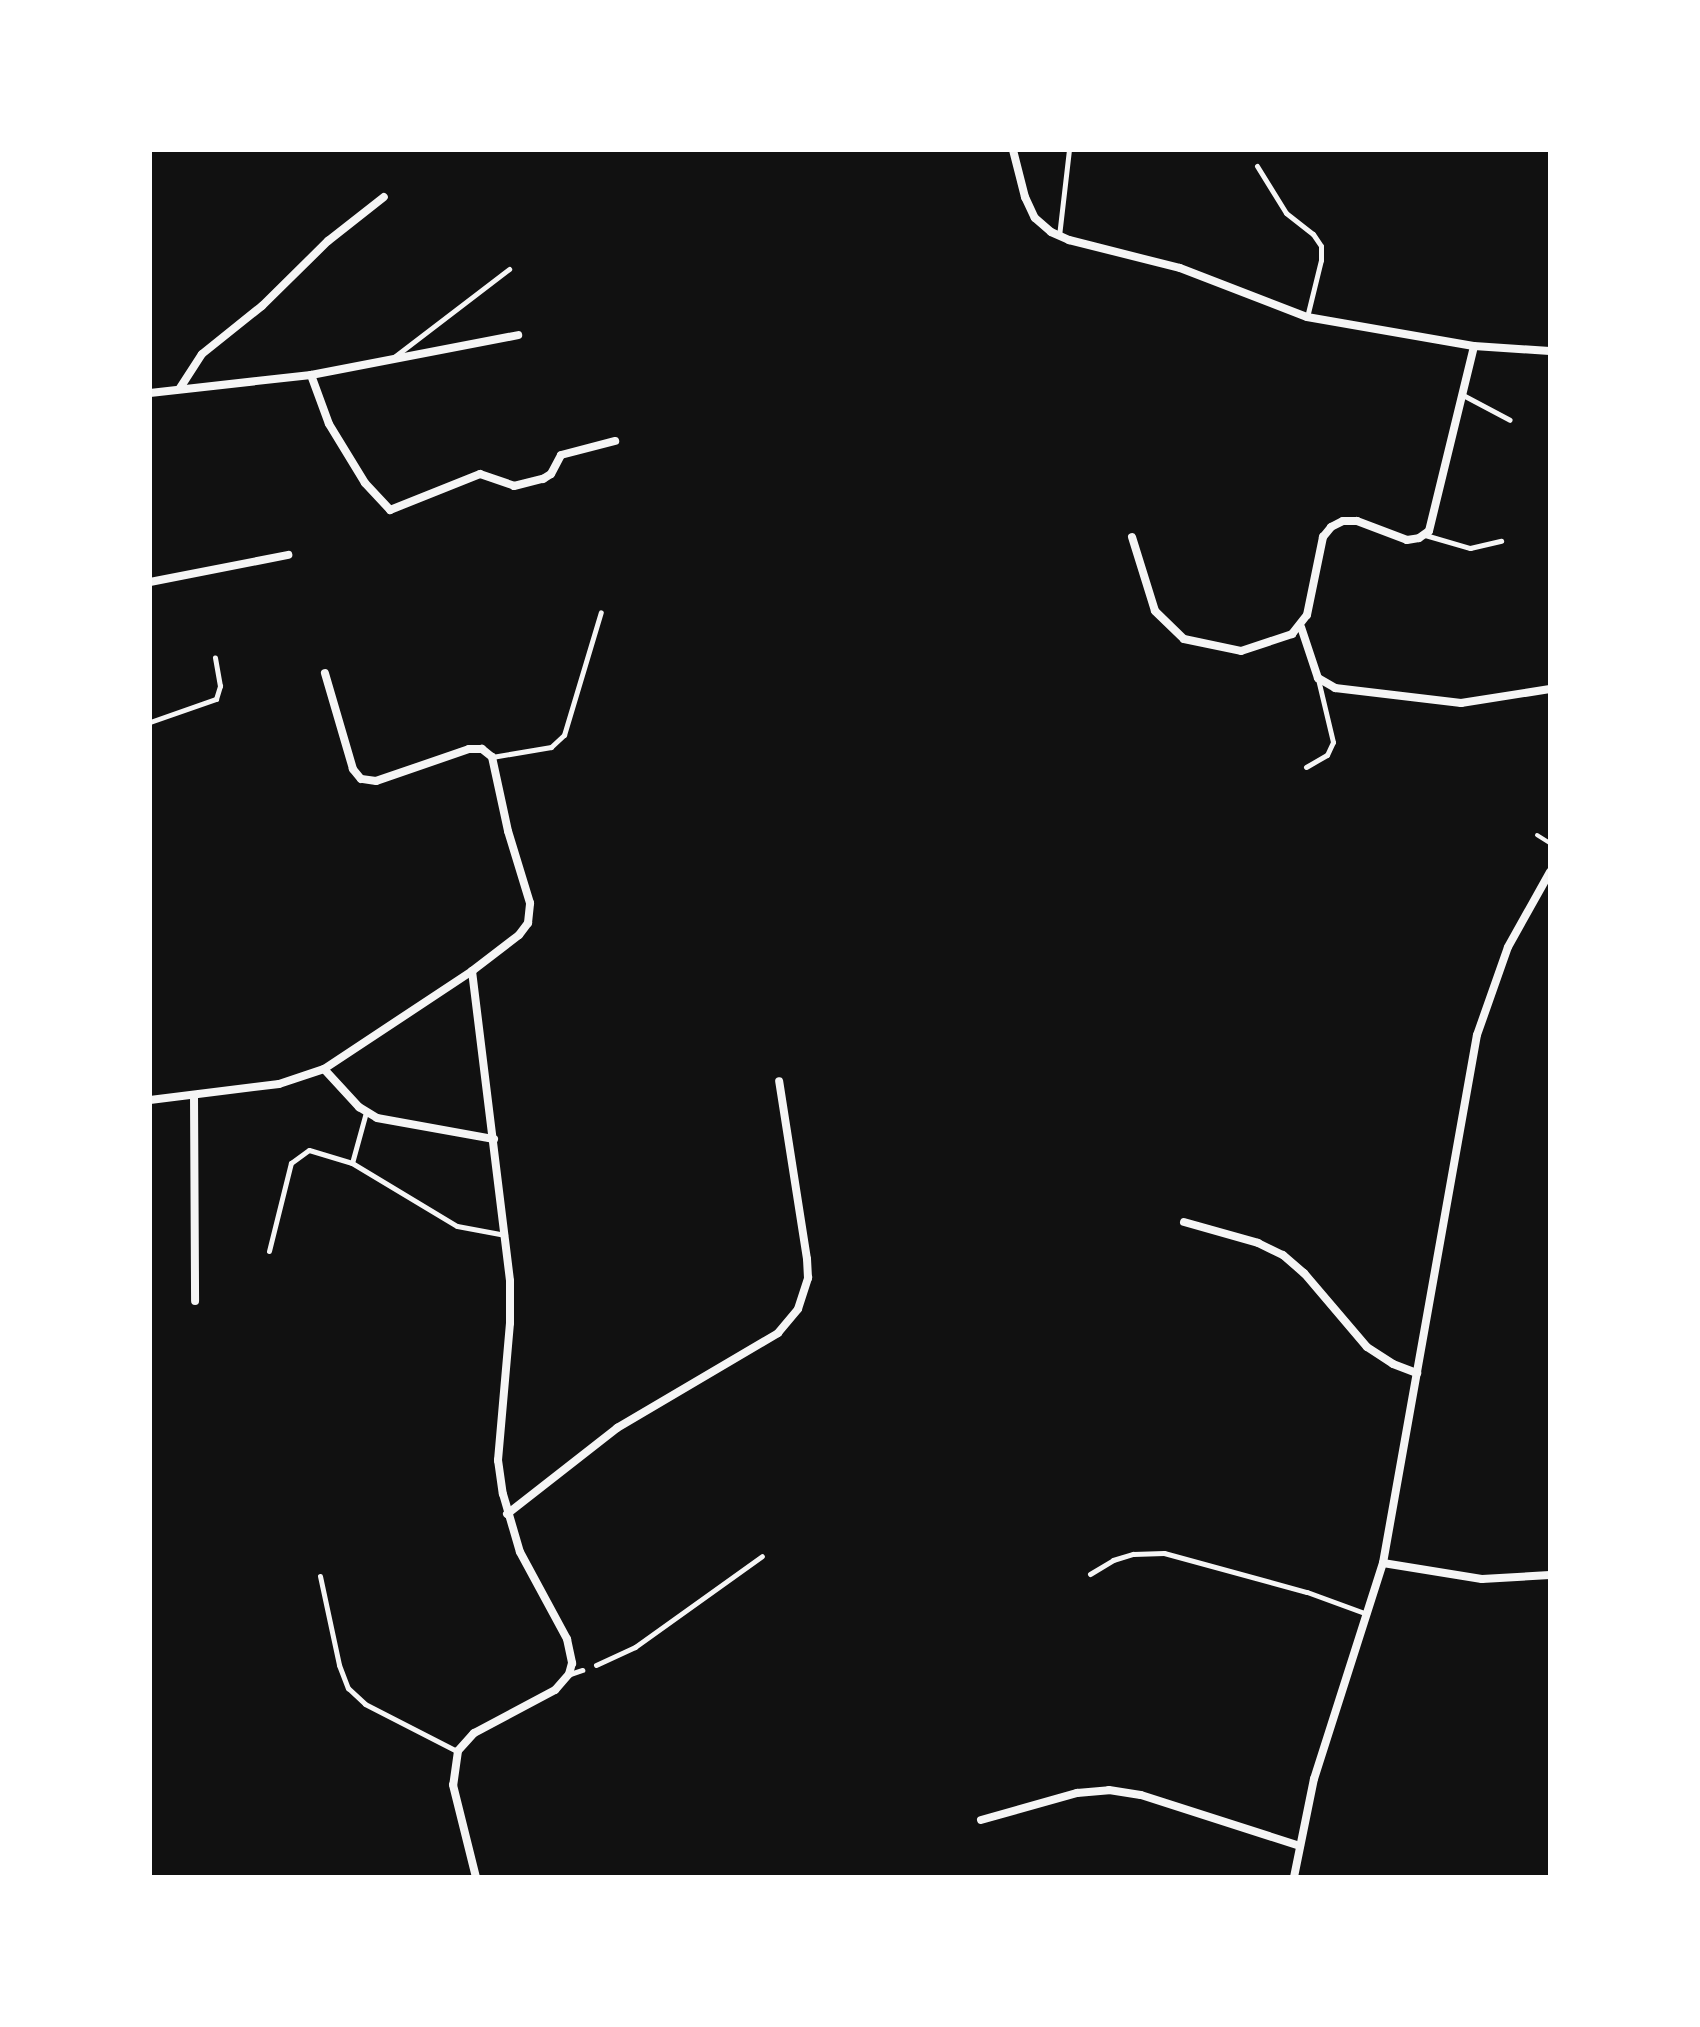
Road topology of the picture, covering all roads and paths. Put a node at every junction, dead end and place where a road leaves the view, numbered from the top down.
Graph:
1 (1013, 150) edge
2 (1069, 150) edge
3 (1257, 166) dead end
4 (384, 197) dead end
5 (1059, 236) junction
6 (509, 269) dead end
7 (1307, 317) junction
8 (518, 335) dead end
9 (1474, 346) junction
10 (1550, 351) edge
11 (394, 357) junction
12 (311, 375) junction
13 (180, 388) junction
14 (150, 393) edge
15 (1461, 393) junction
16 (1510, 420) dead end
17 (615, 441) dead end
18 (1425, 535) junction
19 (1132, 537) dead end
20 (1501, 541) dead end
21 (288, 555) dead end
22 (150, 582) edge
23 (601, 612) dead end
24 (1301, 627) junction
25 (215, 657) dead end
26 (325, 673) dead end
27 (1318, 678) junction
28 (1550, 689) edge
29 (150, 722) edge
30 (492, 757) junction
31 (1306, 767) dead end
32 (1537, 835) dead end
33 (1550, 843) edge
34 (1550, 872) edge
35 (472, 971) junction
36 (324, 1069) junction
37 (779, 1081) dead end
38 (194, 1095) junction
39 (150, 1100) edge
40 (366, 1112) junction
41 (494, 1139) junction
42 (352, 1163) junction
43 (1184, 1222) dead end
44 (506, 1235) junction
45 (269, 1251) dead end
46 (195, 1301) dead end
47 (1417, 1373) junction
48 (507, 1514) junction
49 (762, 1556) dead end
50 (1383, 1563) junction
51 (1090, 1574) dead end
52 (1550, 1575) edge
53 (320, 1576) dead end
54 (1368, 1614) junction
55 (596, 1665) dead end
56 (582, 1670) dead end
57 (569, 1674) junction
58 (458, 1751) junction
59 (981, 1820) dead end
60 (1300, 1846) junction
61 (476, 1877) edge
62 (1294, 1877) edge

1 - 5 street
2 - 5 lane
3 - 7 lane
4 - 13 street
5 - 7 street
6 - 11 lane
7 - 9 street
8 - 11 street
9 - 10 street
9 - 15 street
11 - 12 street
12 - 13 street
12 - 17 street
13 - 14 street
15 - 16 lane
15 - 18 street
18 - 20 lane
18 - 24 street
19 - 24 street
21 - 22 street
23 - 30 lane
24 - 27 street
25 - 29 lane
26 - 30 street
27 - 28 street
27 - 31 lane
30 - 35 street
32 - 33 path
34 - 47 street
35 - 36 street
35 - 41 street
36 - 38 street
36 - 40 street
37 - 48 street
38 - 39 street
38 - 46 street
40 - 41 street
40 - 42 lane
41 - 44 street
42 - 44 lane
42 - 45 lane
43 - 47 street
44 - 48 street
47 - 50 street
48 - 57 street
49 - 55 lane
50 - 52 street
50 - 54 street
51 - 54 lane
53 - 58 lane
54 - 60 street
56 - 57 lane
57 - 58 street
58 - 61 street
59 - 60 street
60 - 62 street

